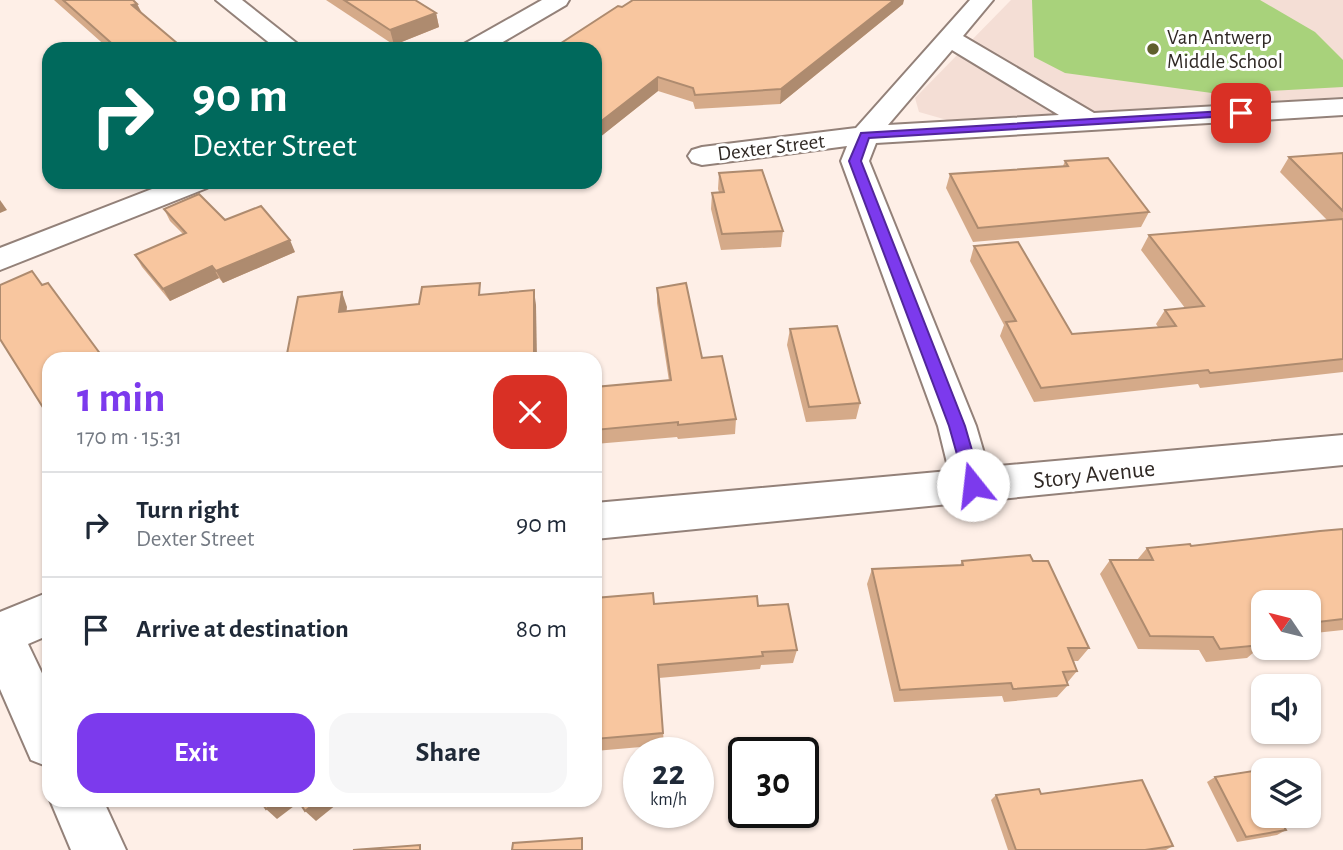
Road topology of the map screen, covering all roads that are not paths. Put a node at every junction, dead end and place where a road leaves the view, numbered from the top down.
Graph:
1 (227, 0) edge
2 (558, 0) edge
3 (982, 0) edge
4 (949, 38) junction
5 (283, 42) edge
6 (484, 42) edge
7 (1343, 107) edge
8 (1089, 122) junction
9 (865, 135) junction
10 (702, 156) dead end
11 (179, 189) edge
12 (0, 260) edge
13 (1343, 450) edge
14 (973, 485) junction
15 (602, 520) edge
16 (42, 616) edge
17 (0, 635) edge
18 (42, 727) edge
19 (79, 807) edge
20 (99, 850) edge

1 - 5 street
2 - 6 street
3 - 4 street
4 - 8 street
4 - 9 street
7 - 8 street, Dexter Street
8 - 9 street, Dexter Street
9 - 10 street, Dexter Street
9 - 14 street
11 - 12 street
13 - 14 street, Story Avenue
14 - 15 street, Story Avenue
16 - 17 street
17 - 18 street
19 - 20 street

